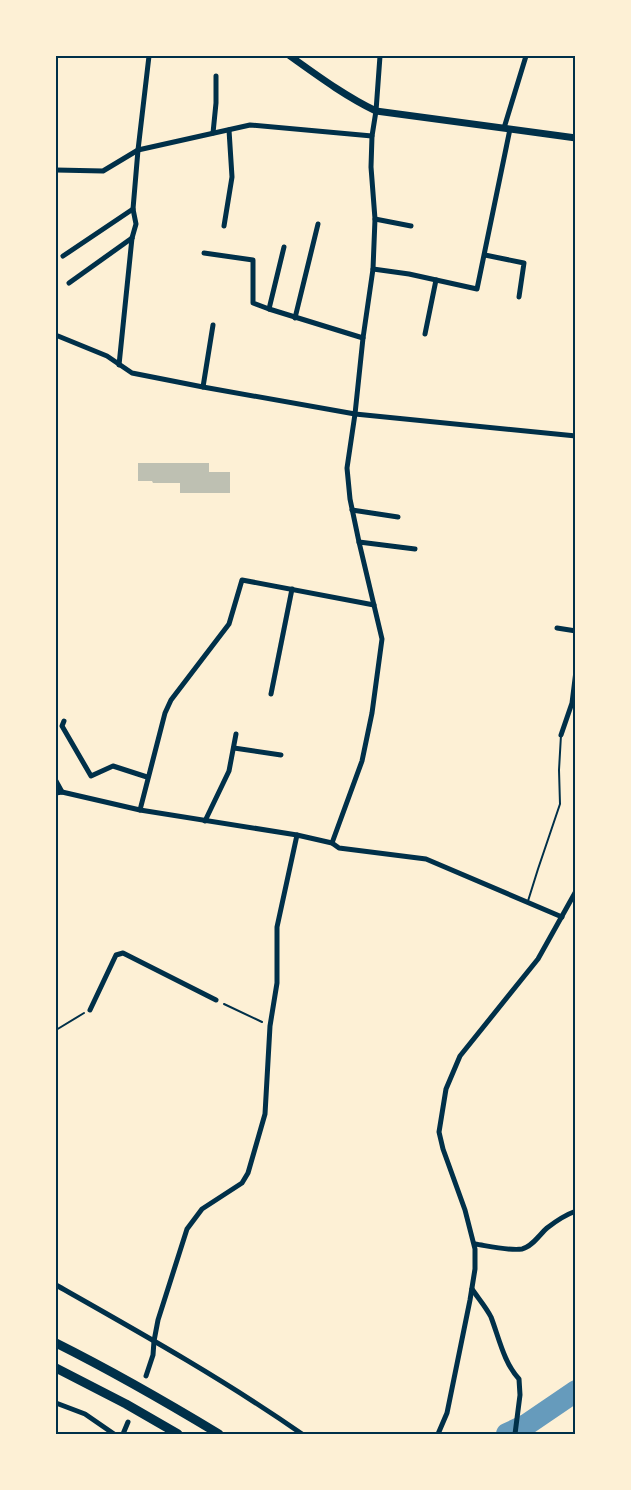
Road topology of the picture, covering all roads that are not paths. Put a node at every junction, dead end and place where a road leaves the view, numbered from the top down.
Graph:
1 (149, 56) edge
2 (290, 56) edge
3 (380, 56) edge
4 (526, 56) edge
5 (216, 75) dead end
6 (376, 111) junction
7 (507, 128) junction
8 (229, 130) junction
9 (213, 133) junction
10 (372, 136) junction
11 (576, 138) edge
12 (138, 150) junction
13 (56, 170) edge
14 (133, 209) junction
15 (375, 219) junction
16 (318, 224) dead end
17 (224, 226) dead end
18 (411, 226) dead end
19 (132, 238) junction
20 (284, 247) dead end
21 (204, 254) dead end
22 (485, 255) junction
23 (63, 256) dead end
24 (373, 269) junction
25 (436, 280) junction
26 (69, 283) dead end
27 (519, 297) dead end
28 (269, 309) junction
29 (295, 318) junction
30 (213, 325) dead end
31 (424, 334) dead end
32 (56, 336) edge
33 (363, 338) junction
34 (119, 365) junction
35 (203, 387) junction
36 (355, 414) junction
37 (576, 436) edge
38 (352, 510) junction
39 (398, 517) dead end
40 (359, 542) junction
41 (415, 549) dead end
42 (292, 589) junction
43 (374, 604) junction
44 (557, 628) dead end
45 (576, 631) edge
46 (576, 671) edge
47 (272, 694) dead end
48 (64, 721) dead end
49 (236, 734) dead end
50 (561, 735) joint
51 (234, 748) junction
52 (281, 755) dead end
53 (147, 777) junction
54 (56, 781) edge
55 (59, 792) edge
56 (140, 810) junction
57 (205, 821) junction
58 (297, 835) junction
59 (332, 843) junction
60 (576, 891) edge
61 (528, 902) junction
62 (562, 916) junction
63 (216, 1000) road end
64 (90, 1010) road end
65 (576, 1211) edge
66 (475, 1244) junction
67 (56, 1285) edge
68 (472, 1289) junction
69 (154, 1341) junction
70 (56, 1343) edge
71 (56, 1368) edge
72 (146, 1376) dead end
73 (56, 1403) edge
74 (128, 1422) dead end
75 (114, 1434) edge
76 (123, 1434) edge
77 (178, 1434) edge
78 (219, 1434) edge
79 (302, 1434) edge
80 (438, 1434) edge
81 (515, 1434) edge

1 - 12 street
2 - 6 main road
3 - 6 street
4 - 7 street
5 - 9 street
6 - 7 main road
6 - 10 street
7 - 11 main road
7 - 22 street
8 - 9 street
8 - 10 street
8 - 17 street
9 - 12 street
10 - 15 street
12 - 13 street
12 - 14 street
14 - 19 street
14 - 23 street
15 - 18 street
15 - 24 street
16 - 29 street
19 - 26 street
19 - 34 street
20 - 28 street
21 - 28 street
22 - 25 street
22 - 27 street
24 - 25 street
24 - 33 street
25 - 31 street
28 - 29 street
29 - 33 street
30 - 35 street
32 - 34 street
33 - 36 street
34 - 35 street
35 - 36 street
36 - 37 street
36 - 38 street
38 - 39 street
38 - 40 street
40 - 41 street
40 - 43 street
42 - 43 street
42 - 47 street
42 - 53 street
43 - 59 street
44 - 45 street
46 - 50 street
48 - 53 street
49 - 51 street
50 - 61 lane
51 - 52 street
51 - 57 street
53 - 56 street
54 - 55 street
55 - 56 street
56 - 57 street
57 - 58 street
58 - 59 street
58 - 69 street
59 - 61 street
60 - 62 street
61 - 62 street
62 - 66 street
63 - 64 street
65 - 66 street
66 - 68 street
67 - 69 street
68 - 80 street
68 - 81 street
69 - 72 street
69 - 79 street
70 - 78 highway
71 - 77 highway
73 - 75 street
74 - 76 street

